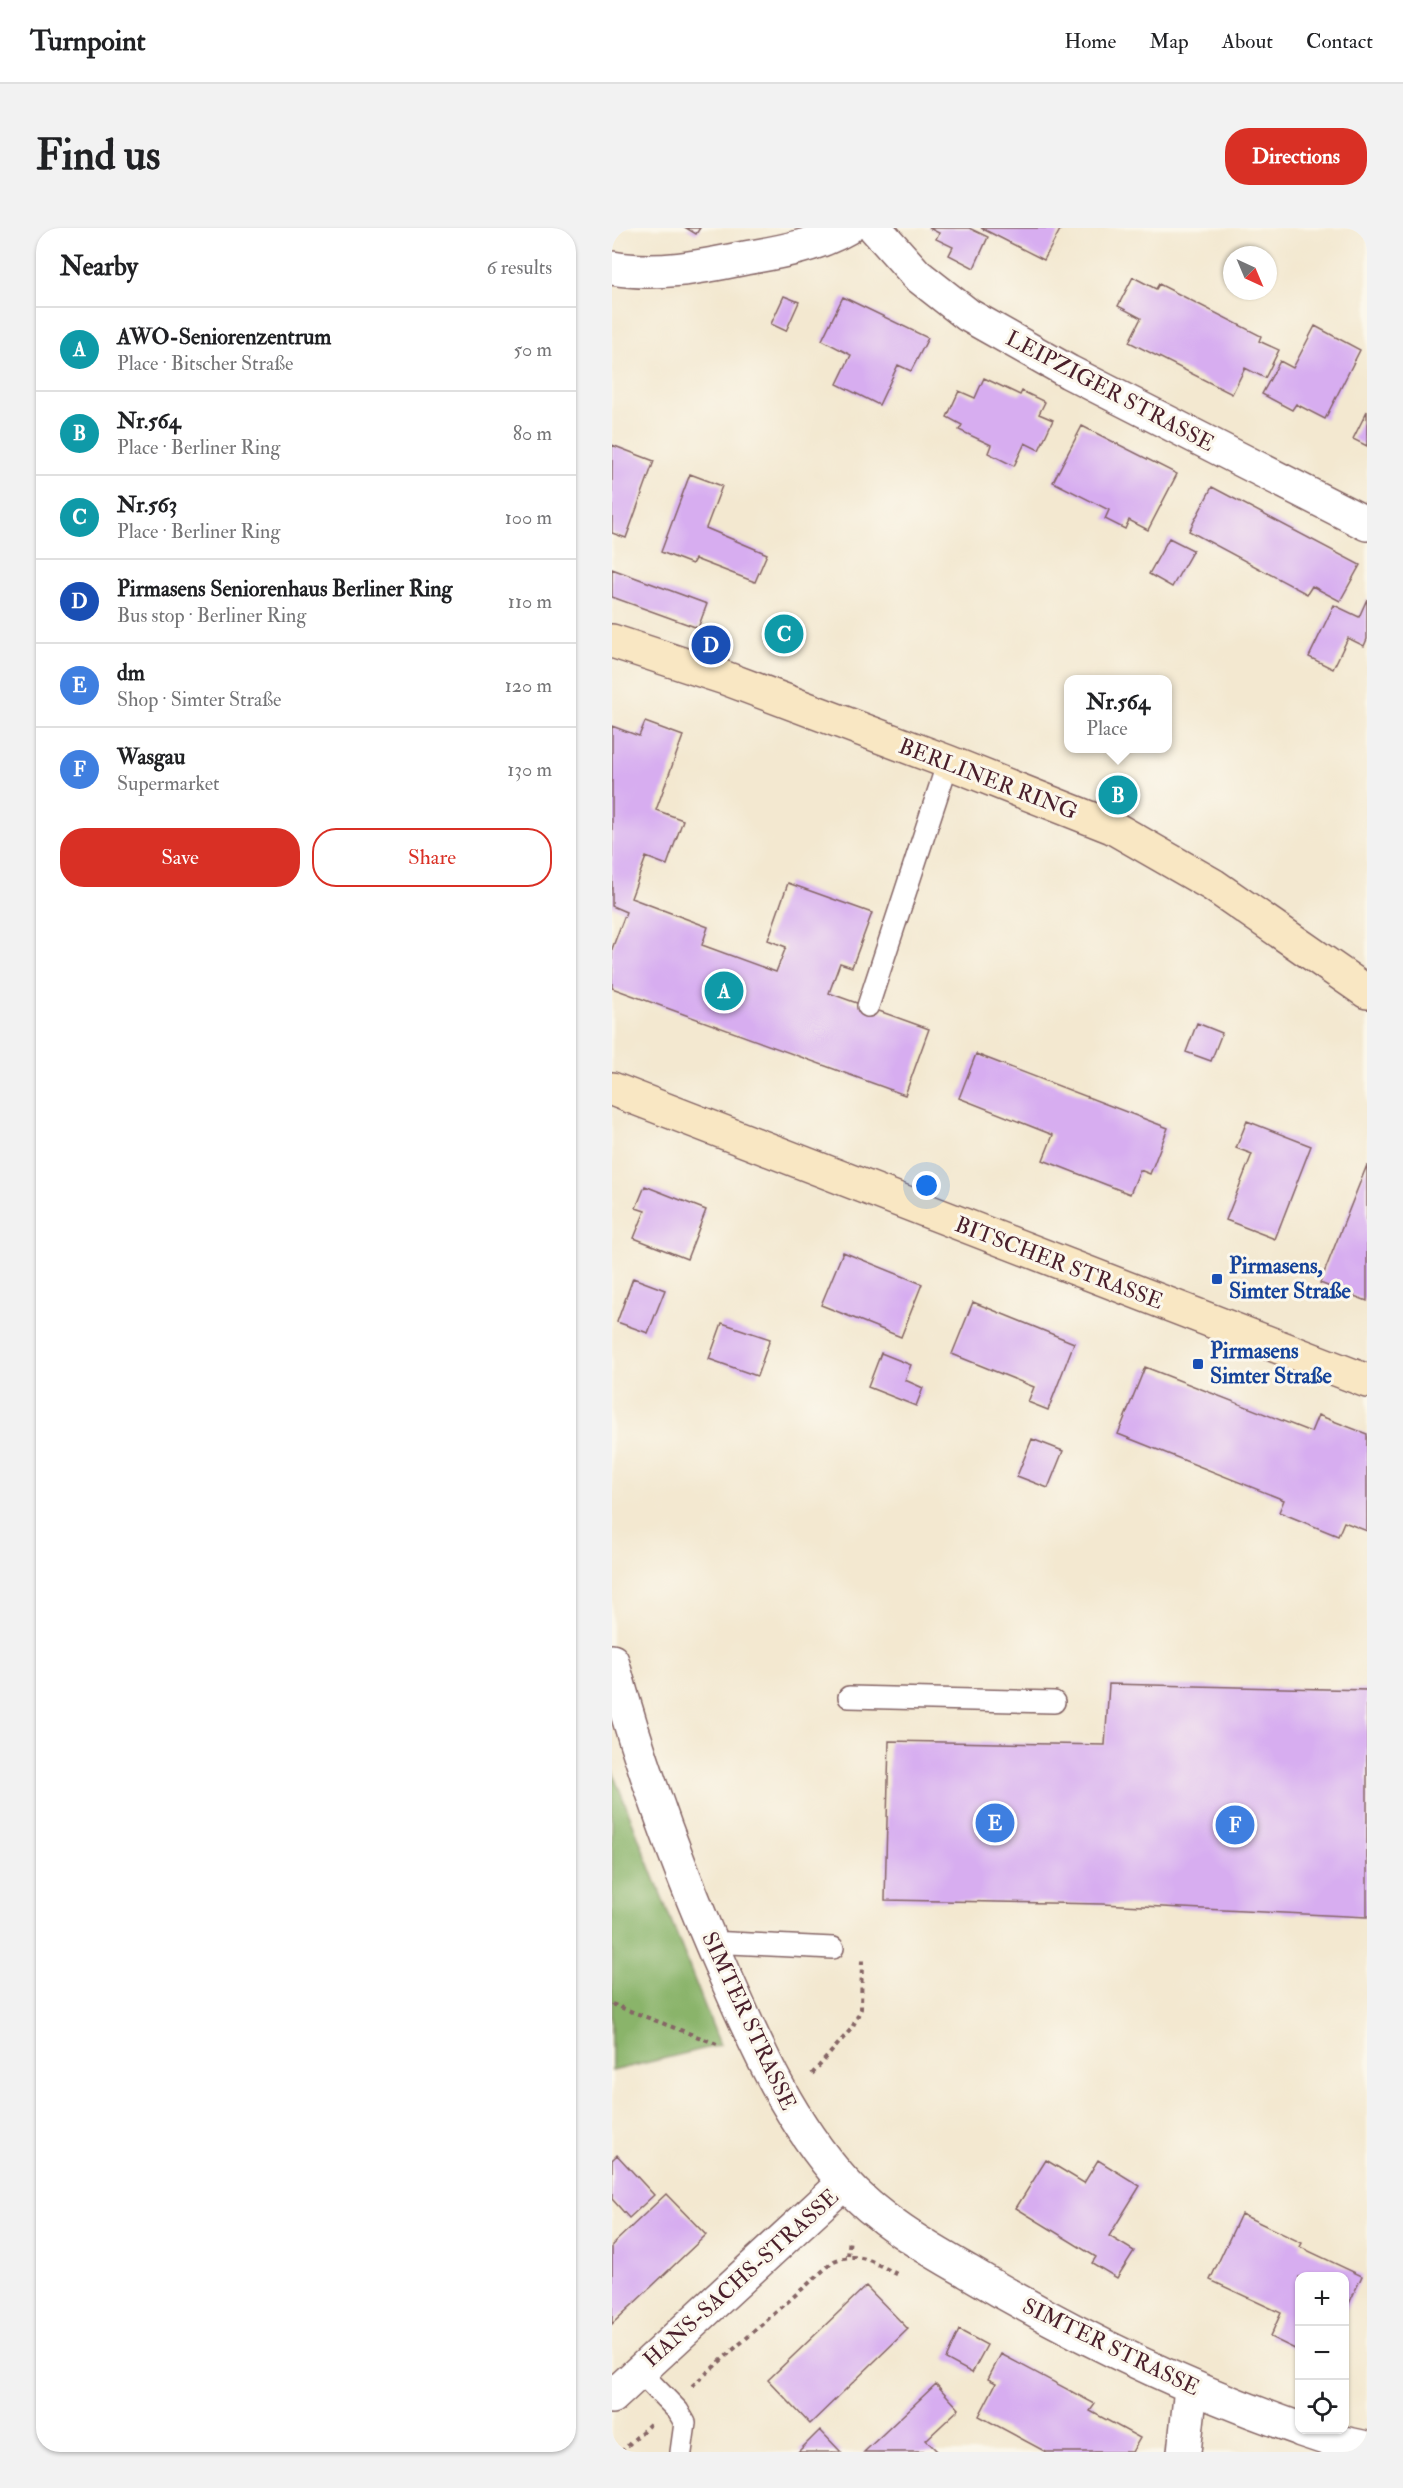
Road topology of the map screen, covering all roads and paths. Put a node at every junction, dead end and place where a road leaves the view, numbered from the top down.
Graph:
1 (847, 228) edge
2 (875, 228) edge
3 (612, 268) edge
4 (1367, 524) edge
5 (612, 641) edge
6 (948, 762) junction
7 (1367, 992) edge
8 (868, 1006) dead end
9 (614, 1095) edge
10 (1367, 1381) edge
11 (612, 1661) edge
12 (849, 1697) dead end
13 (1054, 1702) dead end
14 (710, 1942) junction
15 (833, 1948) dead end
16 (862, 1958) dead end
17 (612, 2004) edge
18 (719, 2045) dead end
19 (786, 2103) junction
20 (844, 2183) junction
21 (902, 2277) dead end
22 (639, 2371) junction
23 (1191, 2388) junction
24 (612, 2397) edge
25 (671, 2404) junction
26 (1295, 2427) edge
27 (1314, 2434) edge
28 (1367, 2448) edge
29 (621, 2452) edge
30 (681, 2452) edge
31 (1184, 2452) edge

1 - 3 street
2 - 4 street, LEIPZIGER STRASSE
5 - 6 street, BERLINER RING
6 - 7 street, BERLINER RING
6 - 8 lane
9 - 10 street, BITSCHER STRASSE
11 - 14 street, SIMTER STRASSE
12 - 13 lane
14 - 15 lane
14 - 19 street, SIMTER STRASSE
16 - 19 path
17 - 18 path
19 - 20 street, SIMTER STRASSE
20 - 22 street, HANS-SACHS-STRASSE
20 - 23 street, SIMTER STRASSE
21 - 25 path
22 - 24 street, HANS-SACHS-STRASSE
22 - 25 lane
23 - 26 street, SIMTER STRASSE
23 - 31 street
25 - 29 path
25 - 30 lane
27 - 28 street, SIMTER STRASSE

